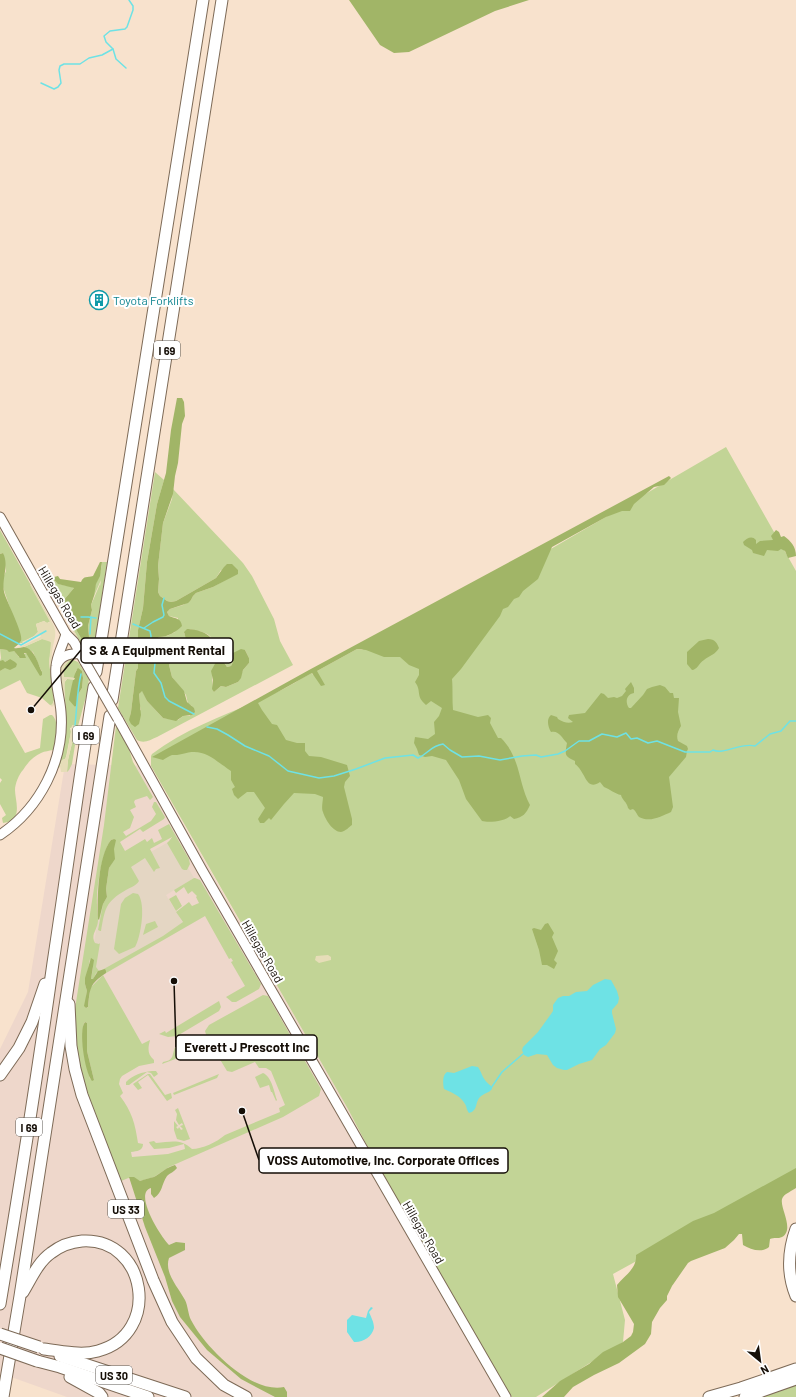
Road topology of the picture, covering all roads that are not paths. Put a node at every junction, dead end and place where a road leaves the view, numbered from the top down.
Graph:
1 (203, 0) edge
2 (222, 0) edge
3 (0, 517) edge
4 (66, 634) junction
5 (77, 652) junction
6 (56, 666) junction
7 (96, 672) dead end
8 (94, 687) dead end
9 (112, 700) dead end
10 (110, 716) dead end
11 (0, 835) edge
12 (54, 963) junction
13 (67, 989) junction
14 (0, 1075) edge
15 (796, 1229) edge
16 (0, 1272) edge
17 (2, 1291) junction
18 (20, 1296) junction
19 (796, 1296) edge
20 (0, 1304) edge
21 (0, 1334) edge
22 (0, 1348) edge
23 (42, 1348) junction
24 (39, 1362) junction
25 (796, 1369) edge
26 (796, 1379) edge
27 (4, 1395) edge
28 (102, 1397) edge
29 (148, 1397) edge
30 (185, 1397) edge
31 (246, 1397) edge
32 (506, 1397) edge
33 (709, 1397) edge
34 (745, 1397) edge

1 - 7 highway, I 69
2 - 9 highway, I 69
3 - 4 main road, Hillegas Road
4 - 5 main road, Hillegas Road
4 - 6 main road
5 - 6 main road
5 - 32 main road, Hillegas Road, bridge
6 - 11 main road
8 - 12 highway, I 69
10 - 13 highway, I 69
12 - 14 highway
12 - 17 highway, I 69
13 - 18 highway, I 69
13 - 31 highway, US 33
15 - 19 highway
16 - 17 highway
17 - 20 highway, I 69
18 - 23 highway
18 - 27 highway, I 69
21 - 23 highway, US 30, bridge
22 - 24 highway, bridge
23 - 30 highway, US 30
24 - 28 highway
24 - 29 highway
25 - 33 highway
26 - 34 highway

